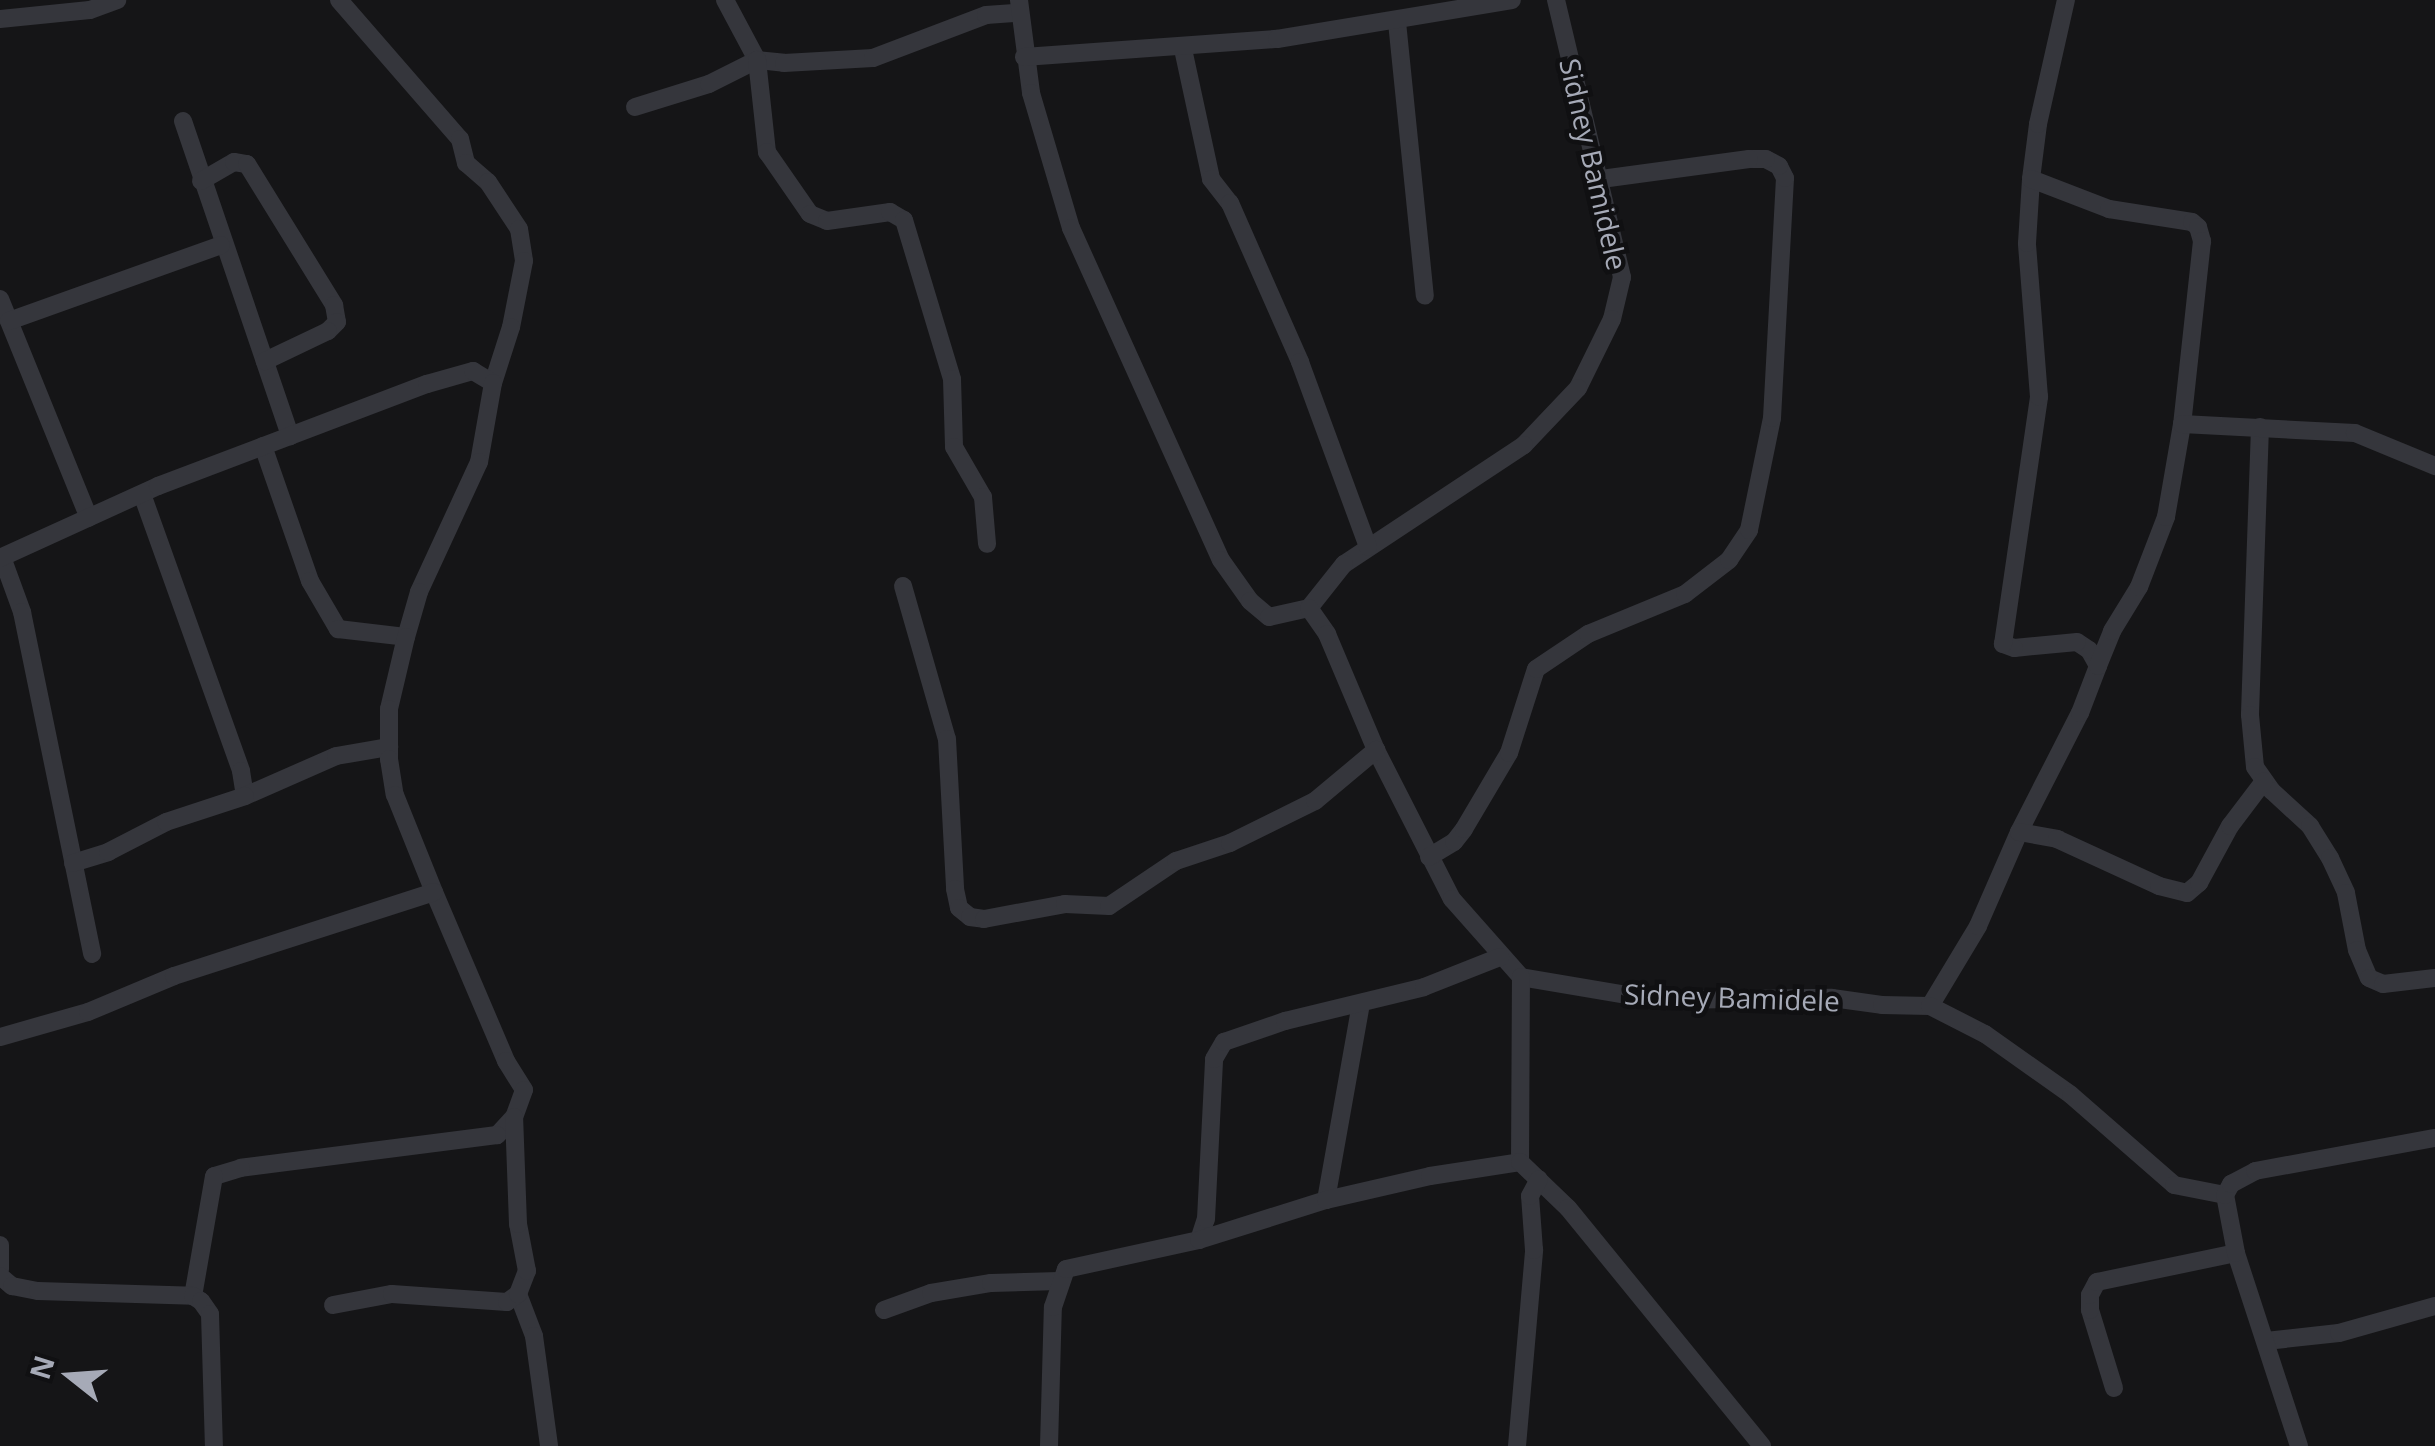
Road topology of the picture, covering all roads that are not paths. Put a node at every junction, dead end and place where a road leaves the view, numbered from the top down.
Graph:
1 (117, 0) edge
2 (338, 0) edge
3 (725, 0) edge
4 (1512, 0) edge
5 (1556, 0) edge
6 (2066, 0) edge
7 (1018, 6) edge
8 (0, 19) edge
9 (1397, 22) junction
10 (1183, 49) junction
11 (1024, 57) junction
12 (757, 60) junction
13 (635, 107) dead end
14 (182, 121) dead end
15 (1602, 179) junction
16 (2031, 180) junction
17 (202, 181) junction
18 (222, 245) junction
19 (1425, 296) dead end
20 (0, 300) edge
21 (9, 320) junction
22 (265, 361) junction
23 (491, 374) junction
24 (2182, 424) junction
25 (2260, 427) junction
26 (290, 436) junction
27 (263, 446) junction
28 (2435, 466) edge
29 (142, 494) junction
30 (90, 518) junction
31 (988, 544) dead end
32 (1368, 548) junction
33 (1, 558) edge
34 (903, 586) dead end
35 (1309, 608) junction
36 (406, 637) junction
37 (2098, 666) junction
38 (389, 747) junction
39 (1376, 750) junction
40 (2264, 781) junction
41 (246, 796) junction
42 (2019, 832) junction
43 (1429, 857) junction
44 (73, 863) junction
45 (434, 892) junction
46 (92, 954) dead end
47 (1500, 956) junction
48 (1520, 978) junction
49 (2435, 978) edge
50 (1361, 1003) junction
51 (1930, 1006) junction
52 (0, 1037) edge
53 (514, 1117) junction
54 (2435, 1138) edge
55 (1520, 1162) junction
56 (1539, 1179) junction
57 (2225, 1196) junction
58 (1326, 1200) junction
59 (1206, 1220) junction
60 (1222, 1234) junction
61 (1200, 1240) junction
62 (0, 1244) edge
63 (2236, 1253) junction
64 (0, 1273) edge
65 (1059, 1281) junction
66 (518, 1294) junction
67 (193, 1296) junction
68 (333, 1305) dead end
69 (2435, 1306) edge
70 (884, 1310) dead end
71 (2266, 1341) junction
72 (2114, 1388) dead end
73 (214, 1446) edge
74 (549, 1446) edge
75 (1049, 1446) edge
76 (1516, 1446) edge
77 (1762, 1446) edge
78 (2298, 1446) edge

1 - 8 street
2 - 23 street
3 - 12 street
4 - 9 street
5 - 15 street, Sidney Bamidele
6 - 16 street
7 - 11 street
7 - 12 street
9 - 10 street
9 - 19 street
10 - 11 street
10 - 32 street
11 - 35 street
12 - 13 street
12 - 31 street
14 - 17 street
15 - 32 street, Sidney Bamidele
15 - 43 street
16 - 24 street
16 - 37 street
17 - 18 street
17 - 22 street
18 - 21 street
18 - 22 street
20 - 21 street
21 - 30 street
22 - 26 street
23 - 26 street
23 - 36 street
24 - 25 street
24 - 37 street
25 - 28 street
25 - 40 street
26 - 27 street
27 - 29 street
27 - 36 street
29 - 30 street
29 - 41 street
30 - 33 street
32 - 35 street, Sidney Bamidele
33 - 44 street
34 - 39 street
35 - 39 street
36 - 38 street
37 - 42 street
38 - 41 street
38 - 45 street
39 - 43 street
40 - 42 street
40 - 49 street
41 - 44 street
42 - 51 street
43 - 47 street
44 - 46 street
45 - 52 street
45 - 53 street
47 - 48 street
47 - 50 street
48 - 51 street, Sidney Bamidele
48 - 55 street
50 - 58 street
50 - 59 street
51 - 57 street
53 - 66 street
53 - 67 street
54 - 57 street
55 - 56 street
55 - 58 street
56 - 76 street
56 - 77 street
57 - 63 street
58 - 60 street
59 - 60 street
59 - 61 street
60 - 61 street
61 - 65 street
62 - 64 street
63 - 71 street
63 - 72 street
64 - 67 street
65 - 70 street
65 - 75 street
66 - 68 street
66 - 74 street
67 - 73 street
69 - 71 street
71 - 78 street

